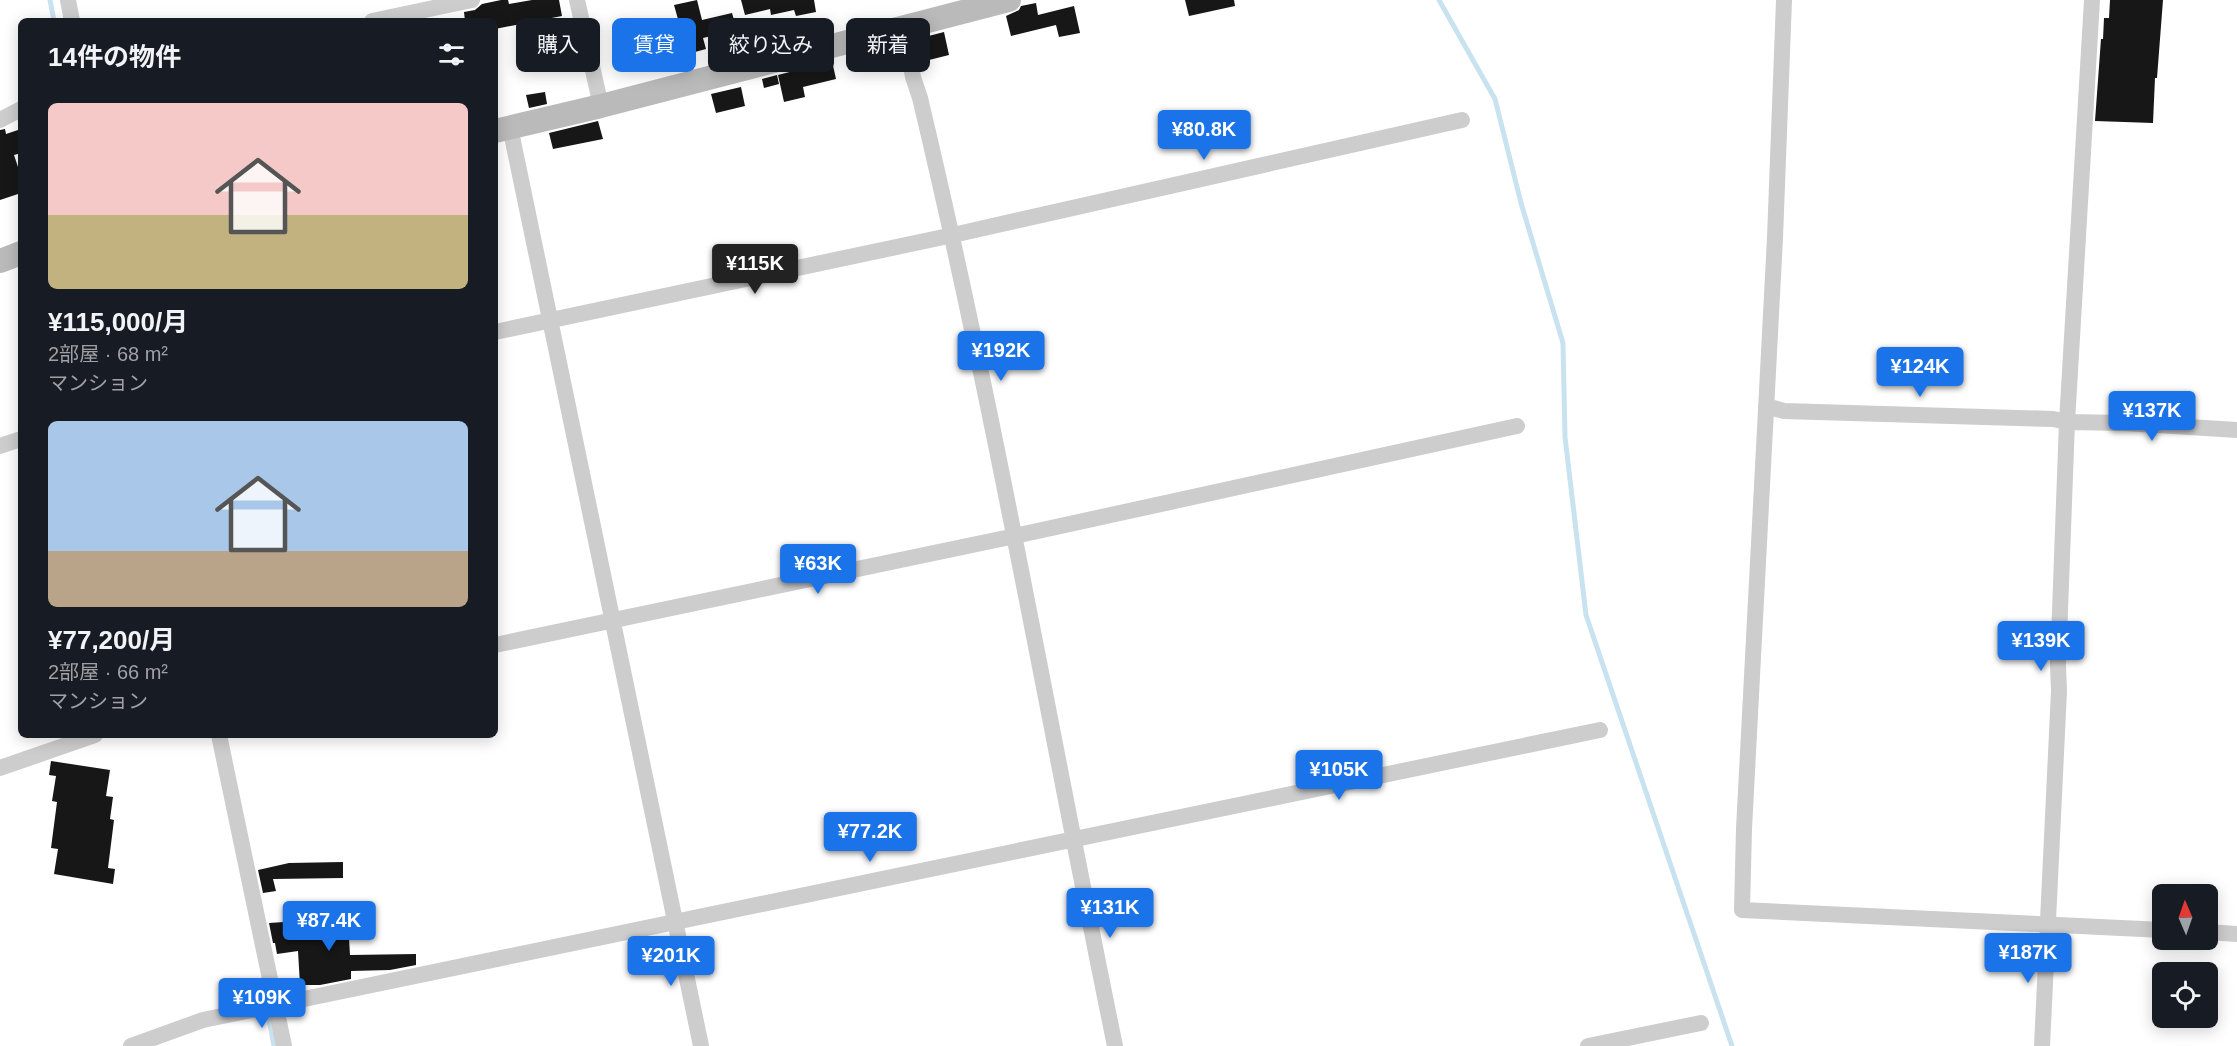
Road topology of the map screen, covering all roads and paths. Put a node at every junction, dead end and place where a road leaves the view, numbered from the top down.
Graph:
1 (68, 0) edge
2 (472, 0) edge
3 (577, 0) edge
4 (1009, 0) edge
5 (1784, 0) edge
6 (2092, 0) edge
7 (71, 18) edge
8 (386, 18) edge
9 (930, 20) edge
10 (846, 42) edge
11 (912, 72) edge
12 (601, 106) junction
13 (18, 111) edge
14 (0, 120) edge
15 (1462, 120) dead end
16 (502, 129) edge
17 (953, 235) junction
18 (18, 254) edge
19 (0, 261) edge
20 (550, 321) junction
21 (498, 331) edge
22 (1766, 406) junction
23 (2067, 422) junction
24 (1517, 426) dead end
25 (2237, 430) edge
26 (18, 440) edge
27 (0, 446) edge
28 (1015, 536) junction
29 (613, 620) junction
30 (498, 644) edge
31 (1600, 730) dead end
32 (86, 738) edge
33 (220, 738) edge
34 (0, 768) edge
35 (1072, 838) junction
36 (675, 921) junction
37 (2049, 924) junction
38 (2152, 929) edge
39 (2218, 933) edge
40 (2237, 934) edge
41 (275, 1006) junction
42 (1701, 1023) dead end
43 (131, 1046) edge
44 (284, 1046) edge
45 (700, 1046) edge
46 (1115, 1046) edge
47 (1588, 1046) edge
48 (2042, 1046) edge

1 - 7 street
2 - 8 street
3 - 12 street
4 - 9 street
5 - 22 street
6 - 23 street
10 - 12 street
11 - 17 street
12 - 16 street
13 - 14 street
15 - 17 street
16 - 20 street
17 - 20 street
17 - 28 street
18 - 19 street
20 - 21 street
20 - 29 street
22 - 23 street
22 - 37 street
23 - 25 street
23 - 37 street
24 - 28 street
26 - 27 street
28 - 29 street
28 - 35 street
29 - 30 street
29 - 36 street
31 - 35 street
32 - 34 street
33 - 41 street
35 - 36 street
35 - 46 street
36 - 41 street
36 - 45 street
37 - 38 street
37 - 48 street
39 - 40 street
41 - 43 street
41 - 44 street
42 - 47 street

